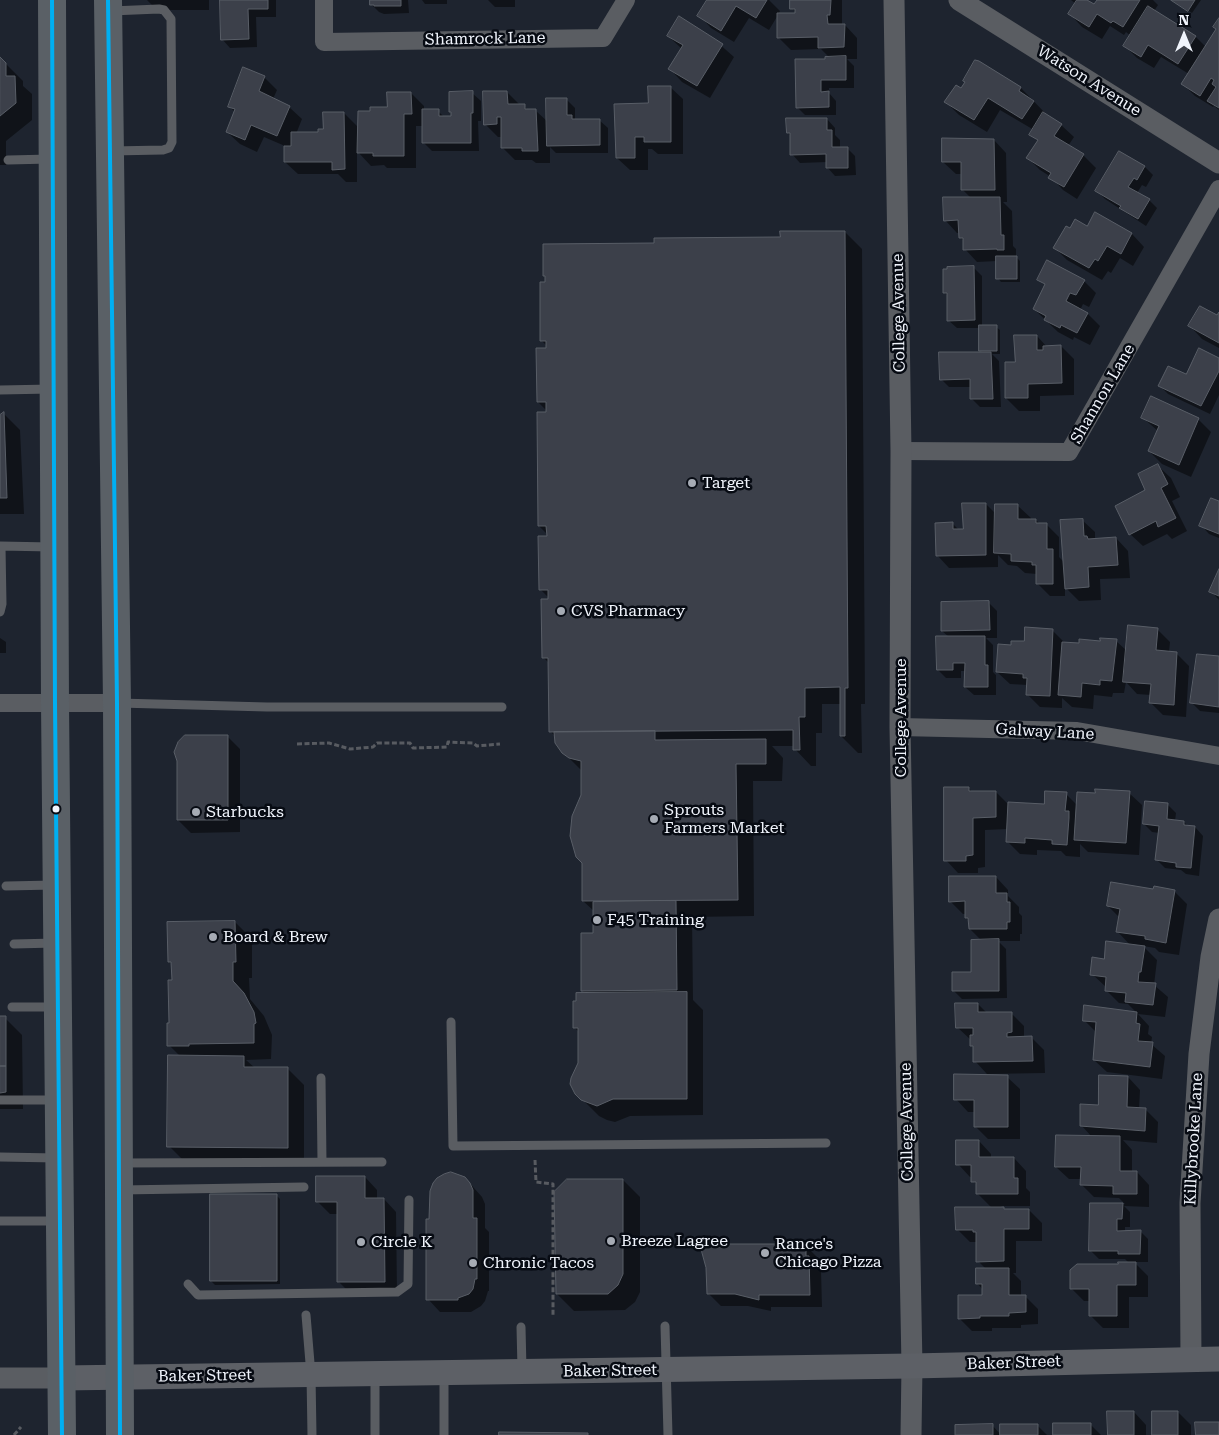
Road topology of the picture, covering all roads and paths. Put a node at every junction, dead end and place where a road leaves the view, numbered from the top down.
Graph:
1 (52, 0) edge
2 (324, 0) edge
3 (626, 0) edge
4 (894, 0) edge
5 (959, 0) edge
6 (109, 5) edge
7 (110, 151) junction
8 (8, 160) dead end
9 (53, 160) junction
10 (1219, 163) edge
11 (1219, 189) edge
12 (54, 389) junction
13 (0, 390) edge
14 (901, 451) junction
15 (0, 546) edge
16 (55, 547) junction
17 (0, 610) edge
18 (56, 703) junction
19 (117, 703) junction
20 (0, 704) edge
21 (502, 708) dead end
22 (900, 727) junction
23 (298, 744) dead end
24 (500, 744) dead end
25 (1219, 756) edge
26 (57, 885) junction
27 (6, 886) dead end
28 (1219, 920) edge
29 (58, 943) junction
30 (14, 944) dead end
31 (58, 1006) junction
32 (12, 1007) dead end
33 (451, 1022) dead end
34 (321, 1078) dead end
35 (0, 1100) edge
36 (59, 1100) junction
37 (826, 1143) dead end
38 (535, 1156) dead end
39 (0, 1157) edge
40 (59, 1158) junction
41 (322, 1162) junction
42 (382, 1162) dead end
43 (118, 1163) junction
44 (304, 1187) dead end
45 (118, 1190) junction
46 (409, 1200) dead end
47 (0, 1221) edge
48 (60, 1221) junction
49 (188, 1284) dead end
50 (306, 1315) dead end
51 (553, 1317) dead end
52 (665, 1326) dead end
53 (521, 1327) dead end
54 (1219, 1359) edge
55 (1191, 1360) junction
56 (912, 1366) junction
57 (666, 1370) junction
58 (522, 1372) junction
59 (444, 1373) junction
60 (311, 1374) junction
61 (375, 1374) junction
62 (119, 1377) junction
63 (0, 1378) edge
64 (62, 1378) junction
65 (21, 1427) dead end
66 (14, 1435) edge
67 (62, 1435) edge
68 (120, 1435) edge
69 (312, 1435) edge
70 (375, 1435) edge
71 (444, 1435) edge
72 (668, 1435) edge
73 (911, 1435) edge

1 - 9 main road
2 - 3 street, Shamrock Lane
4 - 14 street, College Avenue
5 - 10 street, Watson Avenue
6 - 7 main road
6 - 7 lane
7 - 19 main road
8 - 9 lane
9 - 12 main road
11 - 14 street, Shannon Lane
12 - 13 lane
12 - 16 main road
14 - 22 street, College Avenue
15 - 16 lane
15 - 17 lane
16 - 18 main road
18 - 19 street
18 - 20 street
18 - 26 main road
19 - 21 lane
19 - 43 main road
22 - 25 street, Galway Lane
22 - 56 street, College Avenue
23 - 24 path
26 - 27 lane
26 - 29 main road
28 - 55 street, Killybrooke Lane
29 - 30 lane
29 - 31 main road
31 - 32 lane
31 - 36 main road
33 - 37 lane
34 - 41 lane
35 - 36 lane
36 - 40 main road
38 - 51 path
39 - 40 lane
40 - 48 main road
41 - 42 lane
41 - 43 lane
43 - 45 main road
44 - 45 lane
45 - 62 main road
46 - 49 lane
47 - 48 lane
48 - 64 main road
50 - 60 lane
52 - 57 lane
53 - 58 lane
54 - 55 main road, Baker Street
55 - 56 main road, Baker Street
56 - 57 main road, Baker Street
56 - 73 street, College Avenue
57 - 58 main road, Baker Street
57 - 72 lane
58 - 59 main road, Baker Street
59 - 61 main road, Baker Street
59 - 71 lane
60 - 61 main road, Baker Street
60 - 62 main road, Baker Street
60 - 69 lane
61 - 70 lane
62 - 64 main road, Baker Street
62 - 68 main road
63 - 64 street, Baker Street
64 - 67 main road
65 - 66 path

